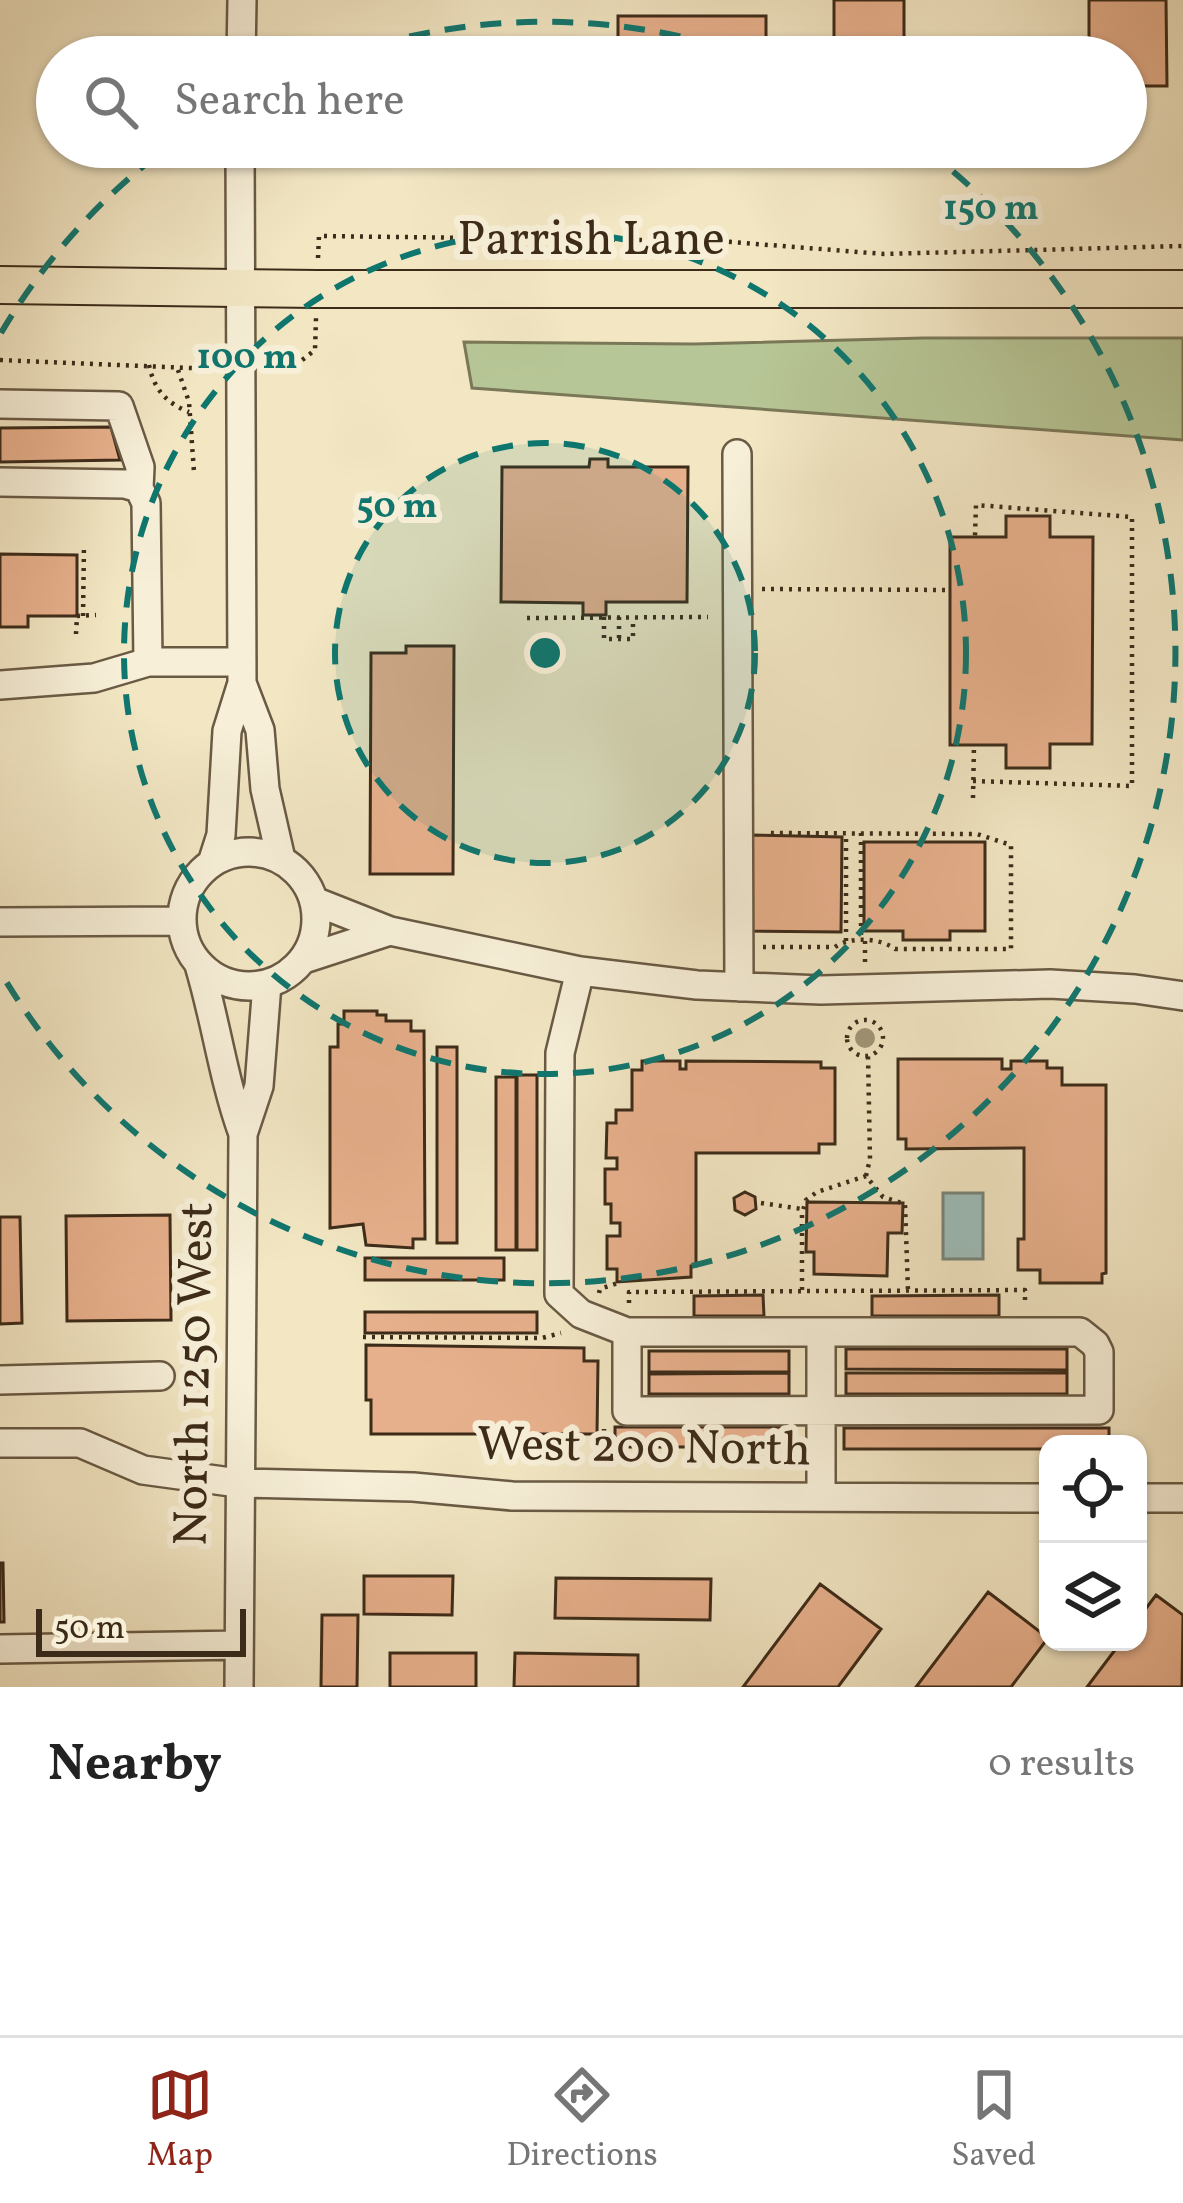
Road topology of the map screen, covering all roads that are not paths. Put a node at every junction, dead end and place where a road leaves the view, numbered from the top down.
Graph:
1 (242, 0) edge
2 (241, 36) edge
3 (240, 168) edge
4 (0, 284) edge
5 (238, 288) junction
6 (1183, 289) edge
7 (0, 404) edge
8 (737, 454) dead end
9 (0, 482) edge
10 (139, 488) junction
11 (148, 662) junction
12 (242, 673) junction
13 (0, 686) edge
14 (280, 859) junction
15 (212, 863) junction
16 (314, 901) junction
17 (182, 921) junction
18 (0, 922) edge
19 (390, 931) junction
20 (304, 959) junction
21 (200, 965) junction
22 (580, 971) junction
23 (267, 984) junction
24 (739, 987) junction
25 (1183, 996) edge
26 (243, 1134) junction
27 (627, 1332) junction
28 (821, 1332) junction
29 (160, 1376) dead end
30 (0, 1380) edge
31 (821, 1411) junction
32 (0, 1444) edge
33 (238, 1483) junction
34 (821, 1497) junction
35 (1039, 1498) edge
36 (1147, 1498) edge
37 (1183, 1498) edge
38 (239, 1645) junction
39 (0, 1649) edge
40 (239, 1687) edge

1 - 2 street
3 - 5 street
4 - 5 main road, Parrish Lane
5 - 6 main road, Parrish Lane
5 - 12 street
7 - 10 street
8 - 24 street
9 - 10 street
10 - 11 street
11 - 12 street
11 - 13 street
12 - 14 street
12 - 15 street
14 - 15 street
14 - 16 street
15 - 17 street
16 - 19 street
16 - 20 street
17 - 18 street
17 - 21 street
19 - 20 street
19 - 22 street
20 - 23 street
21 - 23 street
21 - 26 street, North 1250 West
22 - 24 street
22 - 27 street
23 - 26 street, North 1250 West
24 - 25 street
26 - 33 street, North 1250 West
27 - 28 street
27 - 31 street
28 - 31 street
28 - 31 street
29 - 30 street
31 - 34 street
32 - 33 street, West 200 North
33 - 34 street, West 200 North
33 - 38 street, North 1250 West
34 - 35 street, West 200 North
36 - 37 street
38 - 39 street
38 - 40 street, North 1250 West

